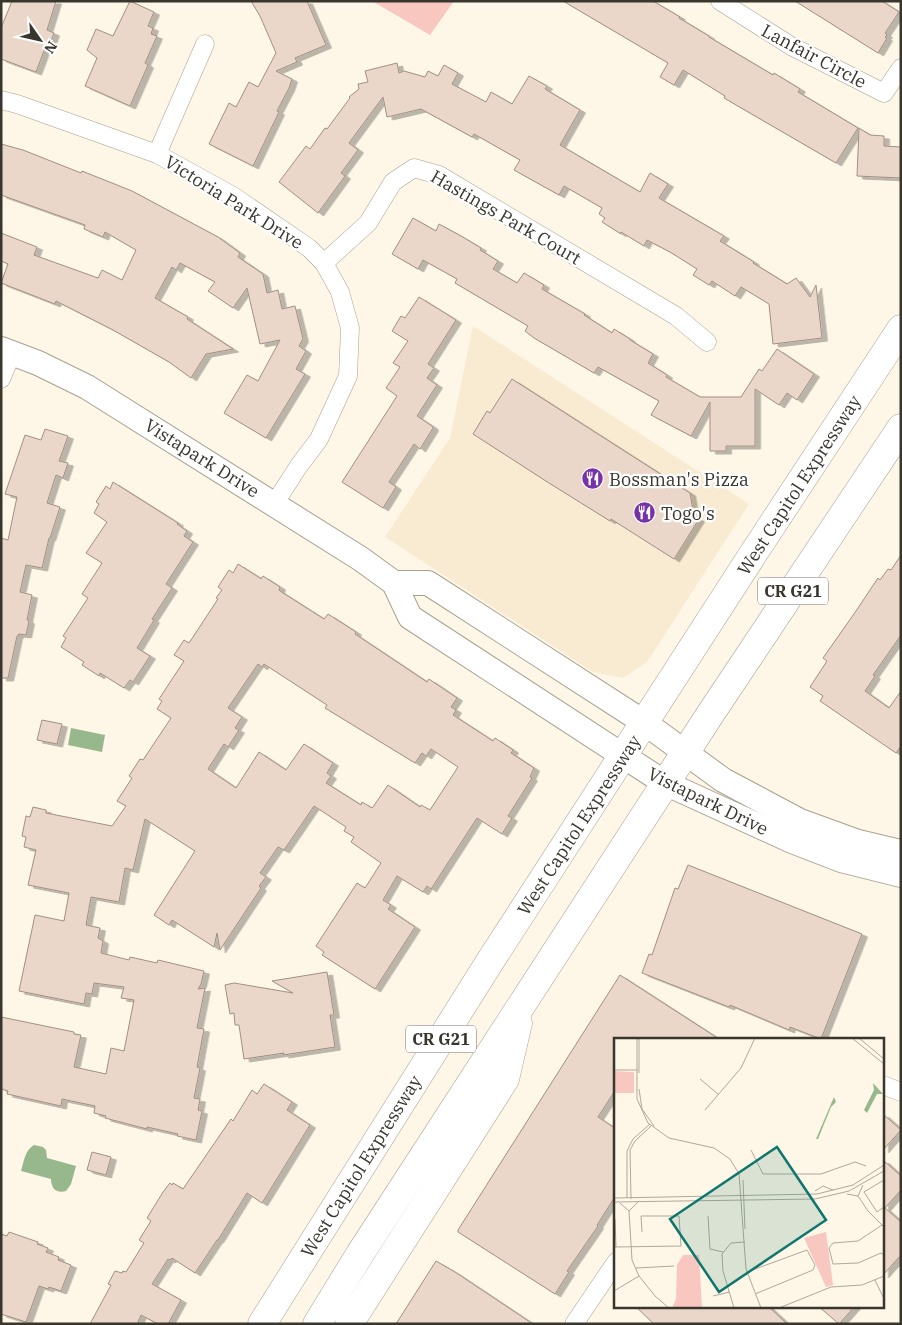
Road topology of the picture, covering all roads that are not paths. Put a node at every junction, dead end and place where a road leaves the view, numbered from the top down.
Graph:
1 (720, 1) edge
2 (206, 44) dead end
3 (901, 68) edge
4 (1, 100) edge
5 (158, 154) junction
6 (324, 263) junction
7 (901, 329) edge
8 (707, 342) dead end
9 (6, 351) edge
10 (1, 379) edge
11 (901, 428) edge
12 (275, 503) junction
13 (394, 583) junction
14 (645, 723) junction
15 (685, 753) junction
16 (623, 756) junction
17 (665, 783) junction
18 (901, 852) edge
19 (901, 875) edge
20 (523, 1002) junction
21 (884, 1085) edge
22 (901, 1092) edge
23 (614, 1265) edge
24 (262, 1324) edge
25 (317, 1324) edge
26 (349, 1324) edge
27 (574, 1324) edge

1 - 3 street, Lanfair Circle
2 - 5 street
4 - 5 street, Victoria Park Drive
5 - 6 street, Victoria Park Drive
6 - 8 street, Hastings Park Court
6 - 12 street, Victoria Park Drive
7 - 14 highway, West Capitol Expressway / CR G21
9 - 10 street
9 - 12 street, Vistapark Drive
11 - 15 highway, CR G21
12 - 13 street, Vistapark Drive
13 - 14 street, Vistapark Drive
13 - 16 street, Vistapark Drive
14 - 15 street, Vistapark Drive
14 - 16 highway, West Capitol Expressway / CR G21
15 - 17 highway, CR G21
15 - 18 street, Vistapark Drive
16 - 17 street, Vistapark Drive
16 - 24 highway, West Capitol Expressway / CR G21
17 - 19 street, Vistapark Drive
17 - 20 highway, CR G21
20 - 25 highway, CR G21
20 - 26 highway
21 - 22 street
23 - 27 street

